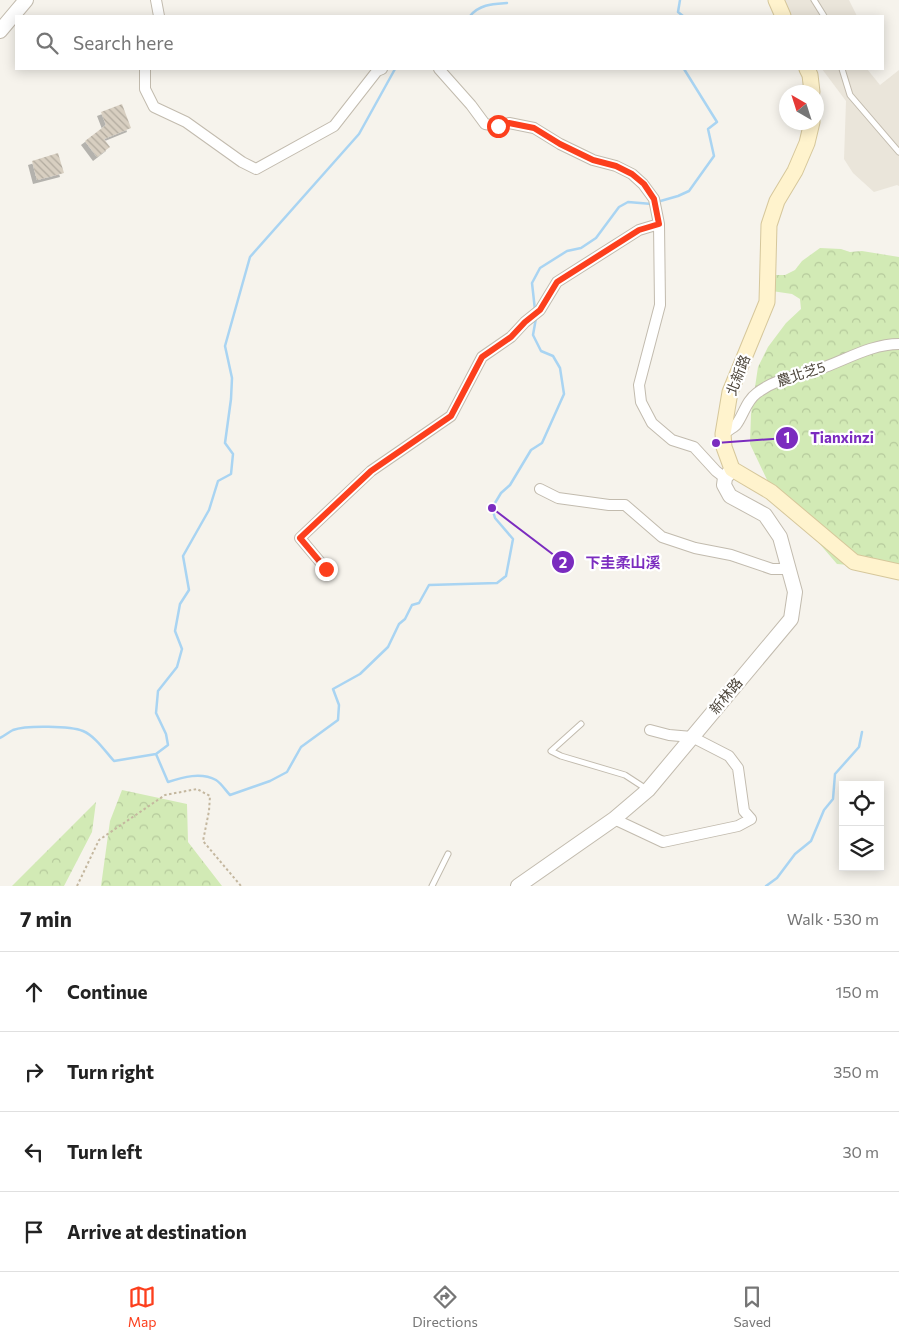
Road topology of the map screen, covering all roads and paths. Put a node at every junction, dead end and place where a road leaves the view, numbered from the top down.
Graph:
1 (26, 0) edge
2 (156, 0) edge
3 (776, 0) edge
4 (814, 0) edge
5 (159, 15) edge
6 (783, 15) edge
7 (823, 15) edge
8 (0, 31) edge
9 (145, 70) edge
10 (380, 70) edge
11 (440, 70) edge
12 (808, 70) edge
13 (842, 70) edge
14 (811, 85) edge
15 (810, 130) edge
16 (899, 143) edge
17 (893, 145) junction
18 (899, 152) edge
19 (659, 224) junction
20 (899, 344) edge
21 (723, 434) junction
22 (729, 474) junction
23 (540, 489) dead end
24 (326, 569) dead end
25 (789, 569) junction
26 (899, 572) edge
27 (581, 724) dead end
28 (650, 730) dead end
29 (692, 737) junction
30 (648, 790) junction
31 (614, 819) junction
32 (448, 854) dead end
33 (77, 886) edge
34 (241, 886) edge
35 (432, 886) edge
36 (518, 886) edge

1 - 8 street
2 - 5 street
3 - 6 main road
4 - 7 lane
9 - 10 street
11 - 19 street
12 - 14 main road
13 - 17 lane
15 - 21 main road, 北新路
16 - 17 lane
17 - 18 lane
19 - 22 street
19 - 24 street
20 - 21 street, 農北芝5
21 - 22 main road, 北新路
22 - 25 street, 新林路
22 - 26 main road
23 - 25 street
25 - 29 street, 新林路
27 - 30 lane
28 - 29 street
29 - 30 street, 新林路
29 - 31 street
30 - 31 street, 新林路
31 - 36 street, 新林路
32 - 35 lane
33 - 34 path

